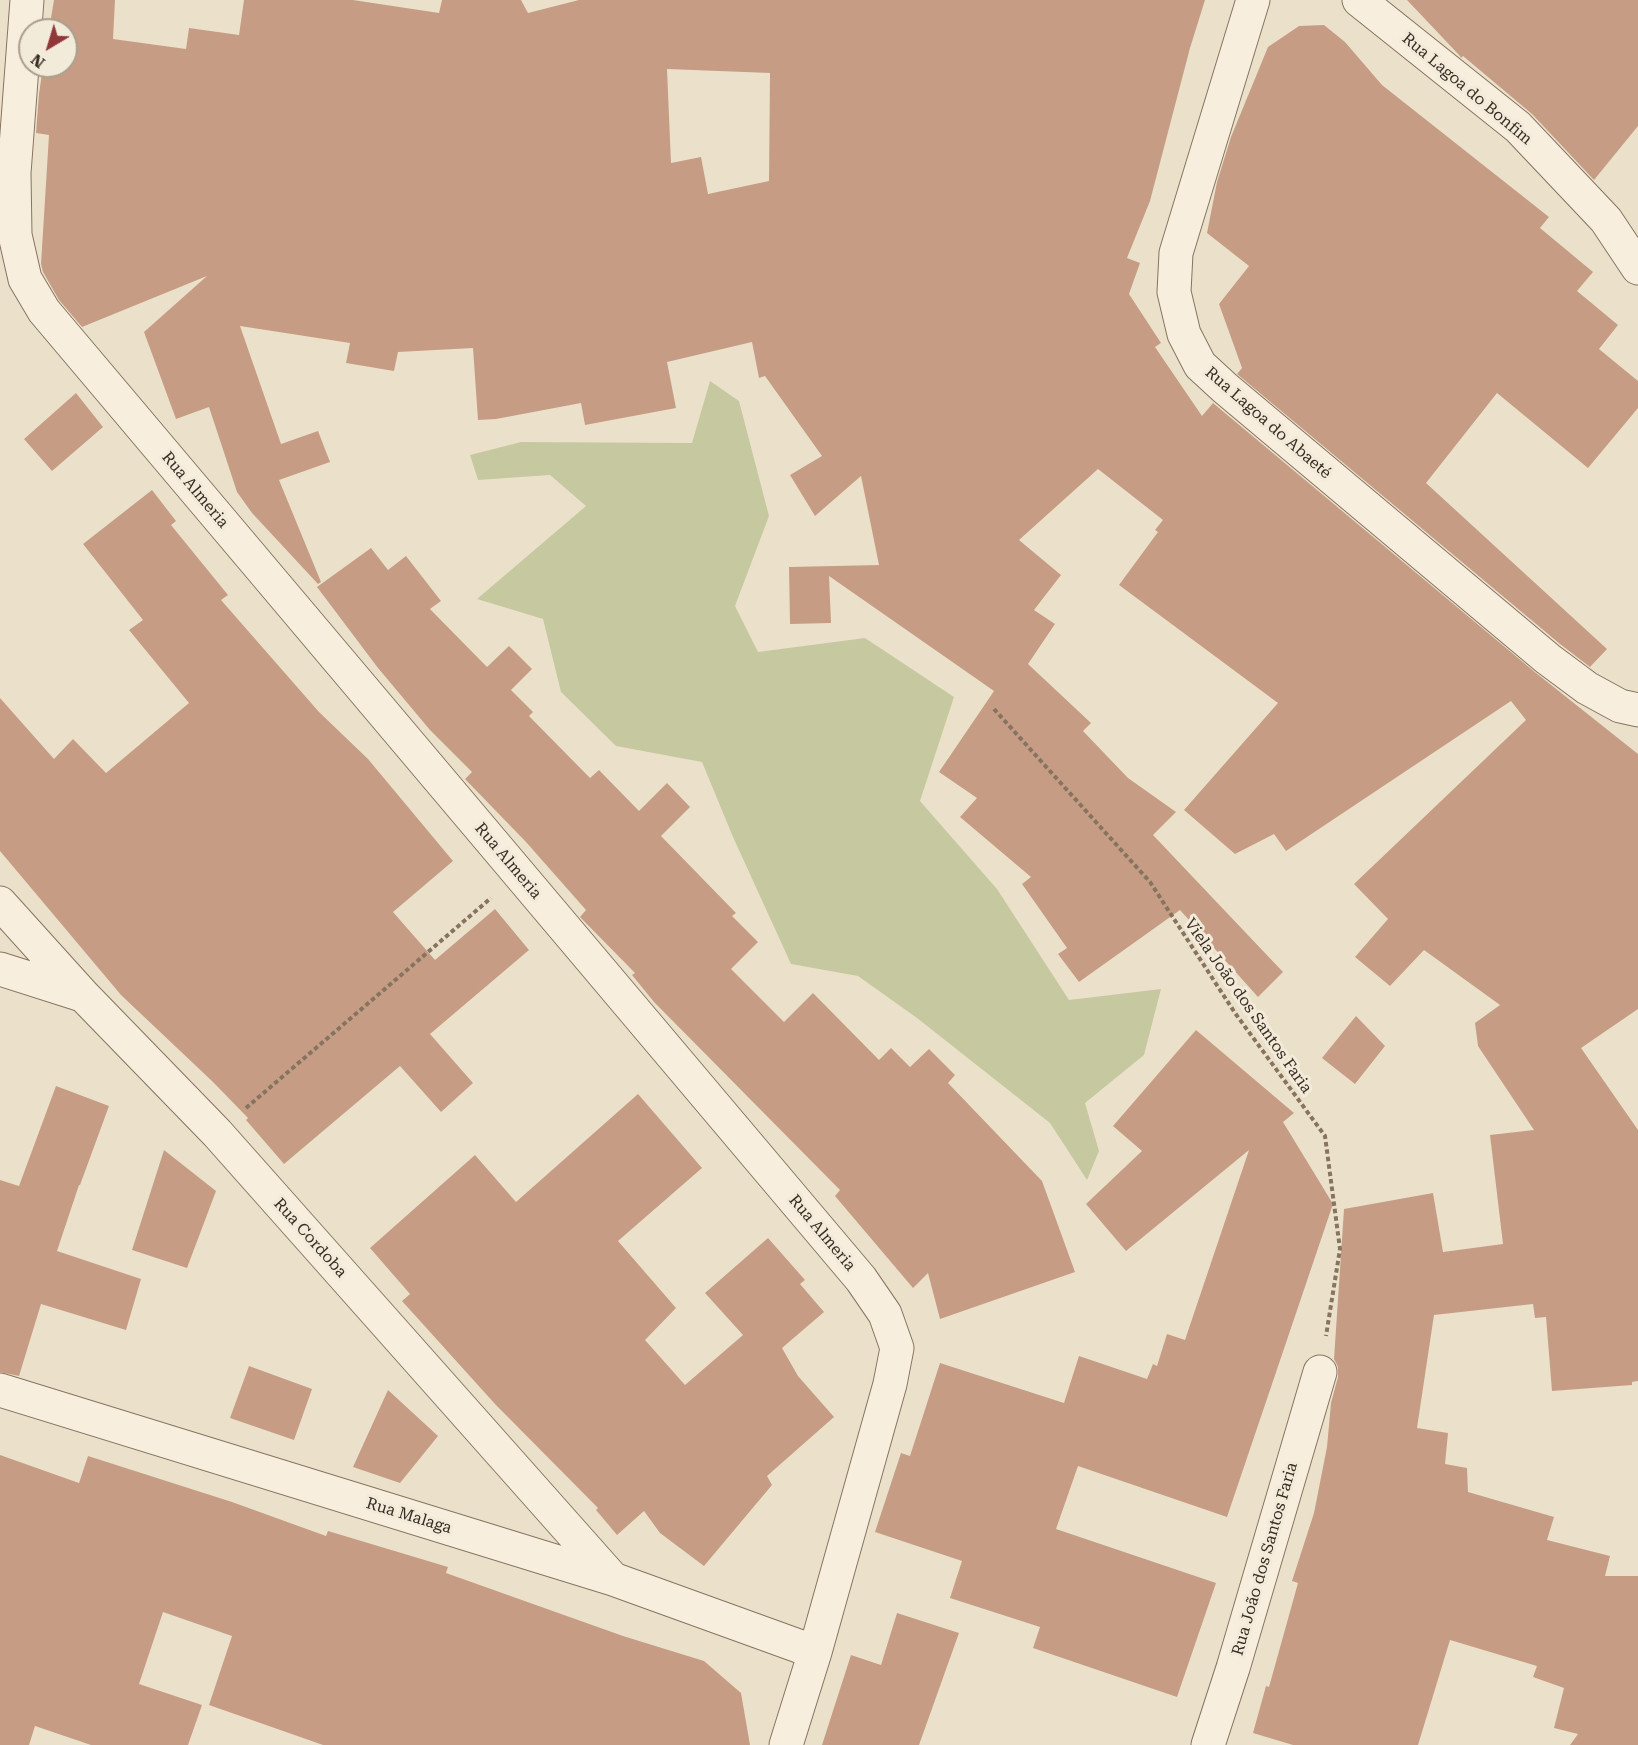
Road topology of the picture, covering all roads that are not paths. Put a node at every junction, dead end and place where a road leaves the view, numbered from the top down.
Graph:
1 (27, 0) edge
2 (1253, 0) edge
3 (1359, 0) edge
4 (1638, 268) edge
5 (1638, 710) edge
6 (0, 903) edge
7 (0, 969) edge
8 (84, 996) junction
9 (1320, 1372) road end
10 (0, 1390) edge
11 (613, 1579) junction
12 (815, 1652) junction
13 (786, 1745) edge
14 (1208, 1745) edge

1 - 12 street, Rua Almeria
2 - 5 street, Rua Lagoa do Abaeté
3 - 4 street, Rua Lagoa do Bonfim
6 - 8 street, Rua Cordoba
7 - 8 street
8 - 11 street, Rua Cordoba
9 - 14 street, Rua João dos Santos Faria
10 - 11 street, Rua Malaga
11 - 12 street, Rua Malaga
12 - 13 street, Rua Almeria

